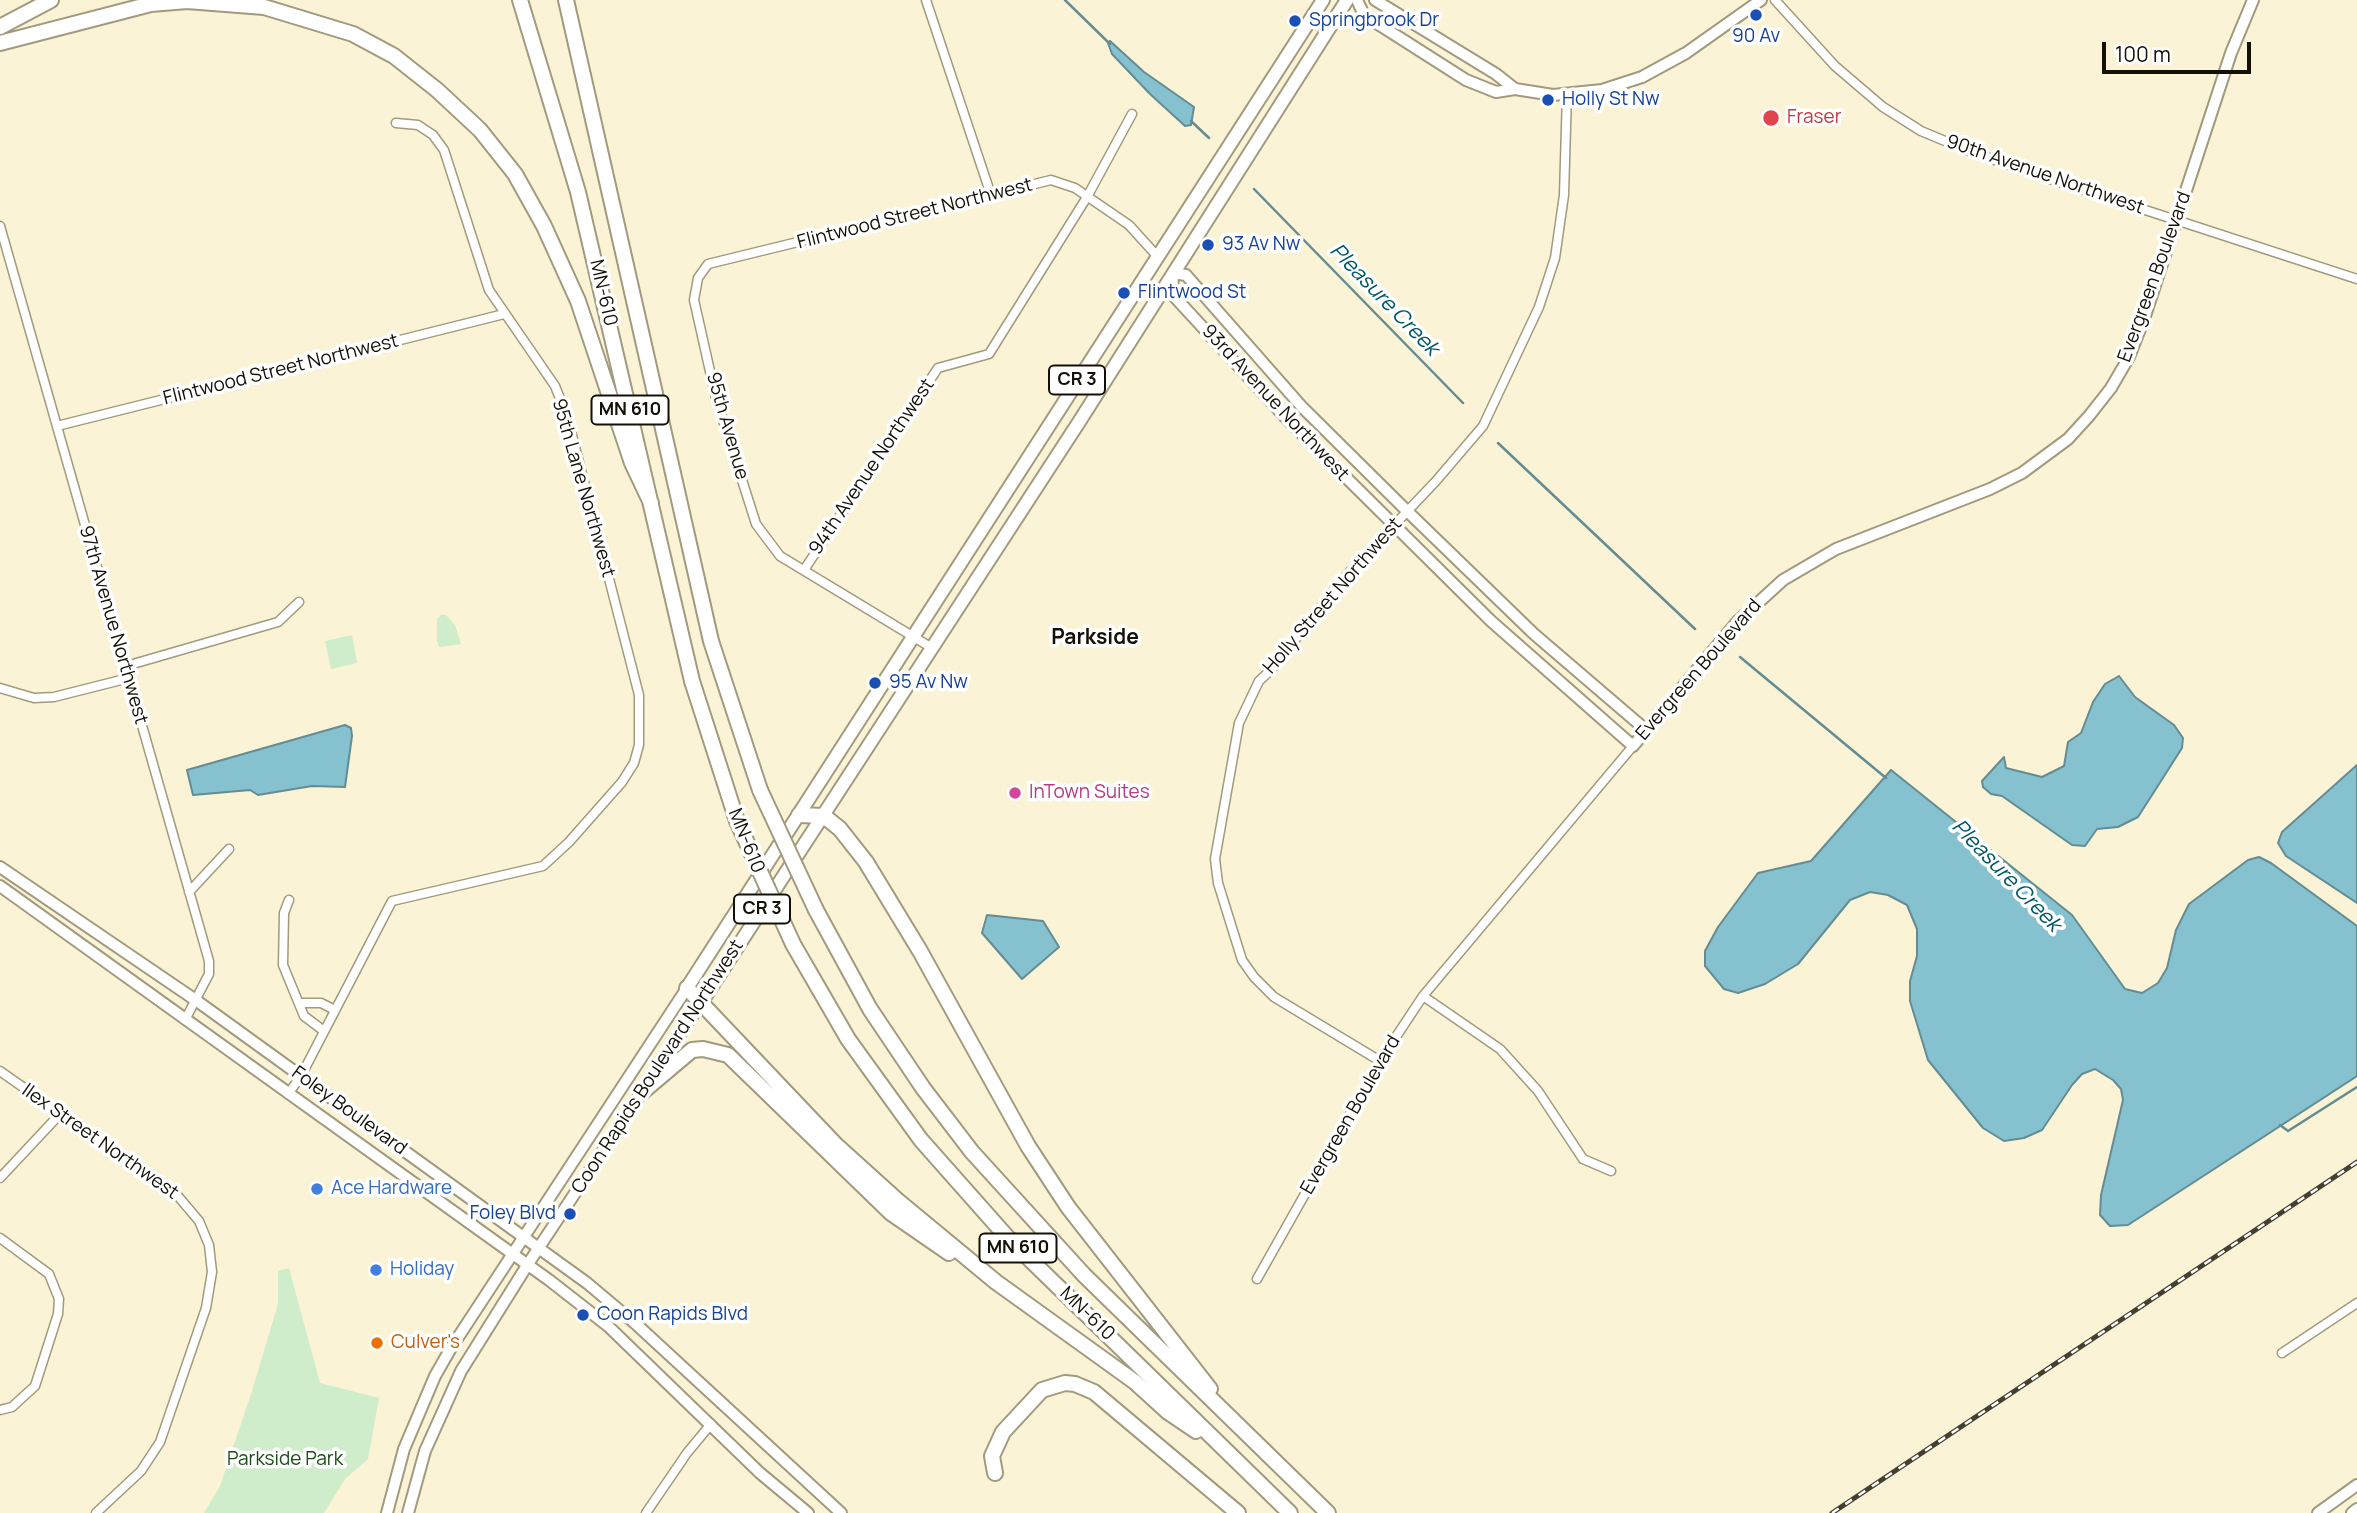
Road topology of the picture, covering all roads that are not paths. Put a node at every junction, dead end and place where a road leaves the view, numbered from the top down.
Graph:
1 (51, 0) edge
2 (520, 0) edge
3 (566, 0) edge
4 (926, 0) edge
5 (1323, 0) edge
6 (1347, 0) edge
7 (1357, 0) edge
8 (1376, 0) edge
9 (1761, 0) edge
10 (1775, 0) edge
11 (2253, 0) edge
12 (0, 27) edge
13 (0, 43) edge
14 (1515, 89) junction
15 (1567, 93) junction
16 (1132, 114) dead end
17 (396, 123) dead end
18 (991, 195) junction
19 (1087, 197) junction
20 (2176, 220) junction
21 (0, 226) edge
22 (1158, 257) junction
23 (708, 264) joint
24 (1173, 273) junction
25 (2357, 279) edge
26 (504, 314) junction
27 (57, 426) junction
28 (651, 503) junction
29 (1407, 511) junction
30 (1393, 526) junction
31 (804, 570) junction
32 (299, 602) dead end
33 (915, 638) junction
34 (932, 648) junction
35 (125, 666) junction
36 (129, 678) junction
37 (0, 688) edge
38 (1646, 730) junction
39 (1633, 746) junction
40 (799, 815) junction
41 (824, 816) junction
42 (229, 849) dead end
43 (0, 867) edge
44 (0, 886) edge
45 (189, 892) junction
46 (289, 900) dead end
47 (687, 988) junction
48 (1423, 996) junction
49 (197, 1001) junction
50 (300, 1003) junction
51 (701, 1003) junction
52 (335, 1010) junction
53 (185, 1020) junction
54 (324, 1031) junction
55 (1380, 1061) junction
56 (0, 1071) edge
57 (301, 1076) junction
58 (641, 1093) junction
59 (288, 1094) junction
60 (60, 1114) junction
61 (1611, 1171) dead end
62 (0, 1178) edge
63 (523, 1236) junction
64 (0, 1238) edge
65 (538, 1248) junction
66 (513, 1252) junction
67 (527, 1264) junction
68 (1257, 1279) dead end
69 (996, 1283) junction
70 (2357, 1303) edge
71 (2282, 1353) dead end
72 (0, 1410) edge
73 (711, 1424) junction
74 (1243, 1431) junction
75 (1227, 1451) junction
76 (995, 1473) dead end
77 (2357, 1485) edge
78 (2357, 1509) edge
79 (96, 1513) edge
80 (387, 1513) edge
81 (408, 1513) edge
82 (646, 1513) edge
83 (807, 1513) edge
84 (841, 1513) edge
85 (1238, 1513) edge
86 (1290, 1513) edge
87 (1328, 1513) edge
88 (2318, 1513) edge
89 (2352, 1513) edge

1 - 12 highway
2 - 28 highway, MN-610 / MN 610
3 - 74 highway, MN-610 / MN 610, bridge
4 - 18 street
5 - 22 main road, Coon Rapids Boulevard Northwest / CR 3
6 - 24 main road, Coon Rapids Boulevard Northwest / CR 3
7 - 14 main road
8 - 14 main road
9 - 15 main road
10 - 20 street, 90th Avenue Northwest
11 - 20 main road, Evergreen Boulevard
13 - 28 highway
14 - 15 main road
15 - 29 street, Holly Street Northwest
16 - 19 street, 94th Avenue Northwest
17 - 26 street, 95th Lane Northwest
18 - 19 street, Flintwood Street Northwest
18 - 23 street, Flintwood Street Northwest
19 - 22 street, Flintwood Street Northwest
19 - 31 street, 94th Avenue Northwest
20 - 25 street, 90th Avenue Northwest
20 - 38 main road, Evergreen Boulevard
21 - 27 street, 97th Avenue Northwest
22 - 24 main road, Flintwood Street Northwest
22 - 33 main road, Coon Rapids Boulevard Northwest / CR 3
23 - 31 street, 95th Avenue
24 - 29 main road, 93rd Avenue Northwest
24 - 30 main road, 93rd Avenue Northwest
24 - 34 main road, Coon Rapids Boulevard Northwest / CR 3
26 - 27 street, Flintwood Street Northwest
26 - 52 street, 95th Lane Northwest
27 - 35 street, 97th Avenue Northwest
28 - 75 highway, MN-610 / MN 610, bridge
29 - 30 street, Holly Street Northwest
29 - 38 main road, 93rd Avenue Northwest
30 - 39 main road, 93rd Avenue Northwest
30 - 55 street, Holly Street Northwest
31 - 33 street, 94th Avenue Northwest
32 - 35 street
33 - 34 street, 94th Avenue Northwest
33 - 40 main road, Coon Rapids Boulevard Northwest / CR 3
34 - 41 main road, Coon Rapids Boulevard Northwest / CR 3
35 - 36 street, 97th Avenue Northwest
36 - 37 street
36 - 45 street, 97th Avenue Northwest
38 - 39 main road, Evergreen Boulevard
39 - 48 street, Evergreen Boulevard
40 - 41 highway
40 - 47 main road, Coon Rapids Boulevard Northwest / CR 3
41 - 51 main road, Coon Rapids Boulevard Northwest / CR 3
41 - 74 highway
42 - 45 street
43 - 49 main road, Foley Boulevard
44 - 53 main road, Foley Boulevard
45 - 49 street, 97th Avenue Northwest
46 - 50 street
47 - 51 highway
47 - 63 main road, Coon Rapids Boulevard Northwest / CR 3
48 - 55 street, Evergreen Boulevard
48 - 61 street
49 - 53 street, 97th Avenue Northwest
49 - 57 main road, Foley Boulevard
50 - 52 street
50 - 54 street
51 - 58 main road, Coon Rapids Boulevard Northwest / CR 3
51 - 69 highway
52 - 54 street
53 - 59 main road, Foley Boulevard
54 - 57 street
55 - 68 street, Evergreen Boulevard
56 - 60 street, Ilex Street Northwest
57 - 59 street
57 - 63 main road, Foley Boulevard
58 - 65 main road, Coon Rapids Boulevard Northwest / CR 3
58 - 69 highway
59 - 66 main road, Foley Boulevard
60 - 62 street
60 - 79 street, Ilex Street Northwest
63 - 65 main road, Foley Boulevard
63 - 66 main road, Coon Rapids Boulevard Northwest / CR 3
64 - 72 street
65 - 67 main road, Coon Rapids Boulevard Northwest / CR 3
65 - 84 main road, Foley Boulevard
66 - 67 main road, Foley Boulevard
66 - 80 main road, Coon Rapids Boulevard Northwest / CR 3
67 - 73 main road, Foley Boulevard
67 - 81 main road, Coon Rapids Boulevard Northwest / CR 3
69 - 75 highway
70 - 71 street
73 - 82 street
73 - 83 main road, Foley Boulevard
74 - 87 highway, MN-610 / MN 610
75 - 86 highway, MN-610 / MN 610
76 - 85 highway
77 - 88 main road
78 - 89 main road

